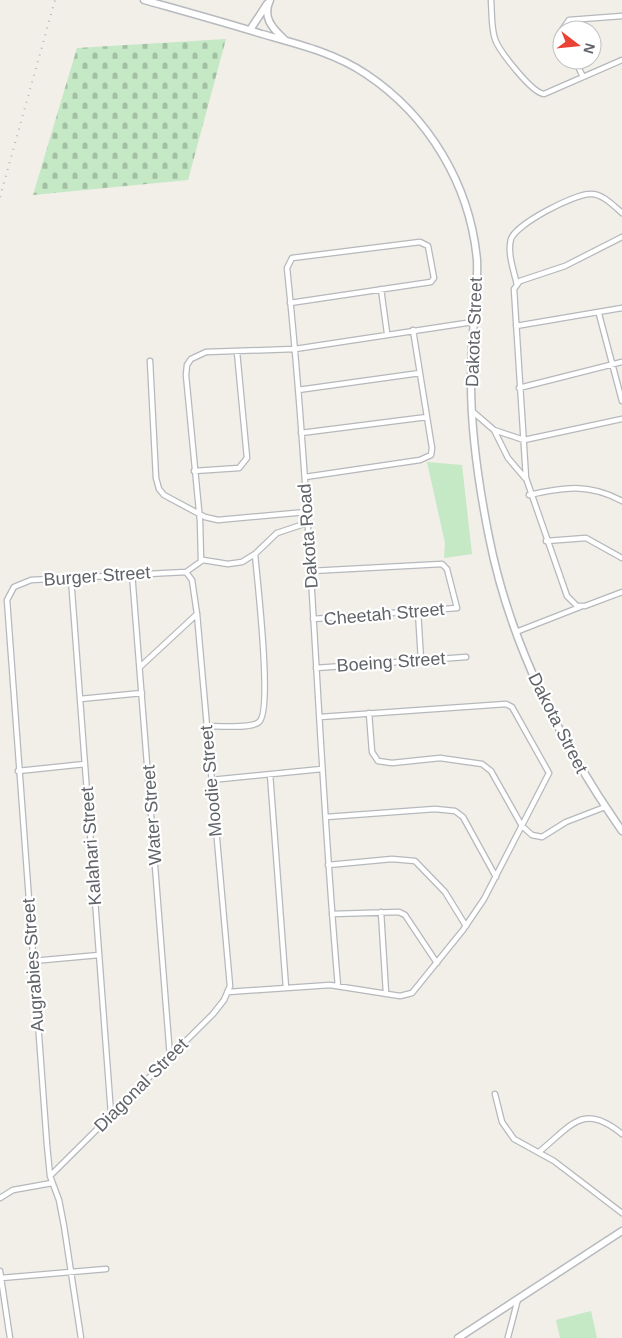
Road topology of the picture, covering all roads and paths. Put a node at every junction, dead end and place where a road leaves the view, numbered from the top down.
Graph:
1 (144, 0) edge
2 (270, 0) edge
3 (491, 0) edge
4 (622, 16) edge
5 (569, 20) edge
6 (250, 30) junction
7 (286, 40) junction
8 (622, 60) edge
9 (579, 70) edge
10 (582, 76) junction
11 (622, 213) edge
12 (622, 237) edge
13 (516, 285) junction
14 (381, 289) junction
15 (290, 303) junction
16 (622, 308) edge
17 (600, 314) junction
18 (473, 322) junction
19 (516, 326) junction
20 (413, 330) junction
21 (387, 333) junction
22 (295, 348) junction
23 (237, 352) junction
24 (150, 361) dead end
25 (622, 362) edge
26 (613, 365) junction
27 (420, 373) junction
28 (519, 388) junction
29 (298, 390) junction
30 (622, 401) edge
31 (472, 411) junction
32 (427, 417) junction
33 (622, 419) edge
34 (494, 430) junction
35 (301, 433) junction
36 (524, 440) junction
37 (194, 471) junction
38 (305, 477) junction
39 (526, 478) junction
40 (530, 495) junction
41 (622, 501) edge
42 (199, 512) junction
43 (306, 512) junction
44 (307, 523) junction
45 (546, 541) junction
46 (255, 554) junction
47 (622, 558) edge
48 (201, 560) junction
49 (311, 571) junction
50 (186, 572) junction
51 (132, 573) junction
52 (71, 578) junction
53 (11, 590) joint
54 (622, 592) edge
55 (580, 607) junction
56 (418, 611) junction
57 (197, 614) junction
58 (313, 619) junction
59 (516, 632) junction
60 (466, 657) dead end
61 (421, 660) junction
62 (140, 666) junction
63 (316, 668) junction
64 (142, 693) junction
65 (80, 699) junction
66 (369, 713) junction
67 (320, 717) junction
68 (206, 726) junction
69 (84, 764) junction
70 (322, 769) junction
71 (18, 771) junction
72 (270, 774) junction
73 (211, 780) junction
74 (605, 807) junction
75 (326, 817) junction
76 (522, 826) junction
77 (622, 831) edge
78 (328, 865) junction
79 (496, 877) junction
80 (381, 912) junction
81 (332, 914) junction
82 (466, 926) junction
83 (99, 956) junction
84 (33, 961) junction
85 (437, 963) junction
86 (338, 986) junction
87 (286, 988) junction
88 (228, 992) junction
89 (386, 993) junction
90 (170, 1057) junction
91 (496, 1094) dead end
92 (111, 1114) junction
93 (622, 1134) edge
94 (539, 1152) junction
95 (50, 1176) junction
96 (52, 1183) junction
97 (0, 1198) edge
98 (622, 1213) edge
99 (622, 1230) edge
100 (106, 1269) dead end
101 (0, 1271) edge
102 (72, 1272) junction
103 (1, 1278) edge
104 (518, 1299) junction
105 (508, 1337) edge
106 (10, 1338) edge
107 (81, 1338) edge
108 (458, 1338) edge

1 - 6 street, Dakota Street
2 - 6 street
2 - 7 street
3 - 10 street
4 - 5 street
6 - 7 street, Dakota Street
7 - 18 street, Dakota Street
8 - 10 street
9 - 10 street
11 - 13 street
12 - 13 street
13 - 19 street
14 - 15 street
14 - 15 street, Dakota Road
14 - 21 street
15 - 22 street, Dakota Road
16 - 17 street
17 - 19 street
17 - 26 street
18 - 20 street
18 - 31 street, Dakota Street
19 - 28 street
20 - 21 street
20 - 27 street
21 - 22 street
22 - 23 street
22 - 29 street, Dakota Road
23 - 37 street
23 - 37 street
24 - 42 street
25 - 26 street
26 - 28 street
26 - 30 street
27 - 29 street
27 - 32 street
28 - 36 street
29 - 35 street, Dakota Road
31 - 34 street
31 - 59 street, Dakota Street
32 - 35 street
32 - 38 street
33 - 36 street
34 - 36 street
34 - 39 street
35 - 38 street, Dakota Road
36 - 39 street
37 - 42 street
38 - 43 street, Dakota Road
39 - 40 street
40 - 41 street
40 - 45 street
42 - 43 street
42 - 48 street
43 - 44 street, Dakota Road
44 - 46 street
44 - 49 street, Dakota Road
45 - 47 street
45 - 55 street
46 - 48 street
46 - 68 street
48 - 50 street
49 - 56 street, Cheetah Street
49 - 58 street, Dakota Road
50 - 51 street, Burger Street
50 - 57 street, Moodie Street
51 - 52 street, Burger Street
51 - 62 street, Water Street
52 - 53 street, Burger Street
52 - 65 street, Kalahari Street
53 - 71 street, Augrabies Street
54 - 55 street
55 - 59 street
56 - 58 street, Cheetah Street
56 - 61 street
57 - 62 street
57 - 68 street, Moodie Street
58 - 63 street, Dakota Road
59 - 74 street, Dakota Street
60 - 61 street, Boeing Street
61 - 63 street, Boeing Street
62 - 64 street, Water Street
63 - 67 street, Dakota Road
64 - 65 street
64 - 90 street, Water Street
65 - 69 street, Kalahari Street
66 - 67 street
66 - 76 street
66 - 76 street
67 - 70 street, Dakota Road
68 - 73 street, Moodie Street
69 - 71 street
69 - 83 street, Kalahari Street
70 - 72 street
70 - 75 street, Dakota Road
71 - 84 street, Augrabies Street
72 - 73 street
72 - 87 street
73 - 88 street, Moodie Street
74 - 76 street
74 - 77 street, Dakota Street
75 - 78 street, Dakota Road
75 - 79 street
76 - 79 street
78 - 81 street, Dakota Road
78 - 82 street
79 - 82 street
80 - 81 street
80 - 85 street
80 - 89 street
81 - 86 street, Dakota Road
82 - 85 street
83 - 84 street
83 - 92 street, Kalahari Street
84 - 95 street, Augrabies Street
85 - 89 street
86 - 87 street
86 - 89 street
87 - 88 street
88 - 90 street, Diagonal Street
90 - 92 street, Diagonal Street
91 - 94 street
92 - 95 street, Diagonal Street
93 - 94 street
94 - 98 street
95 - 96 street, Augrabies Street
96 - 97 street
96 - 102 street, Augrabies Street
99 - 104 street
100 - 102 street
101 - 103 street
102 - 103 street
102 - 107 street, Augrabies Street
103 - 106 street
104 - 105 street
104 - 108 street

